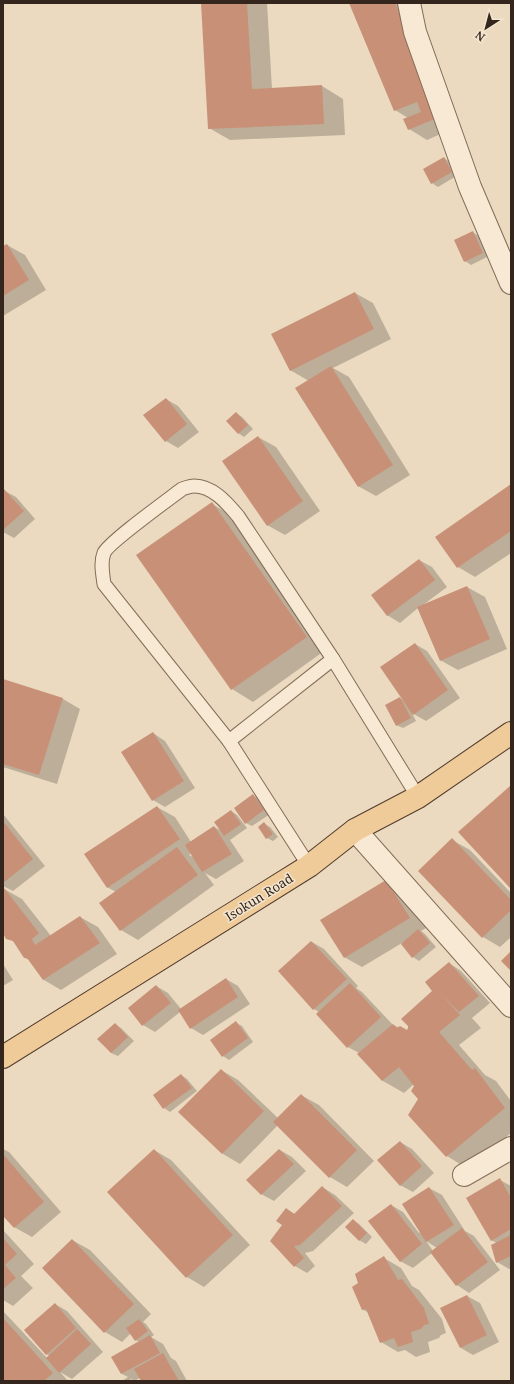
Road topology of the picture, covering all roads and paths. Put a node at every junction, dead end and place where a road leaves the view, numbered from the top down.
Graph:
1 (408, 3) edge
2 (511, 283) edge
3 (333, 659) junction
4 (511, 733) edge
5 (228, 741) junction
6 (418, 797) junction
7 (355, 830) junction
8 (309, 866) junction
9 (511, 1006) edge
10 (3, 1057) edge
11 (511, 1148) edge
12 (464, 1175) dead end

1 - 2 street
3 - 5 lane
3 - 5 lane
3 - 6 lane
4 - 6 main road, Isokun Road
5 - 8 lane
6 - 7 main road, Isokun Road
7 - 8 main road, Isokun Road
7 - 9 street
8 - 10 main road, Isokun Road
11 - 12 street

